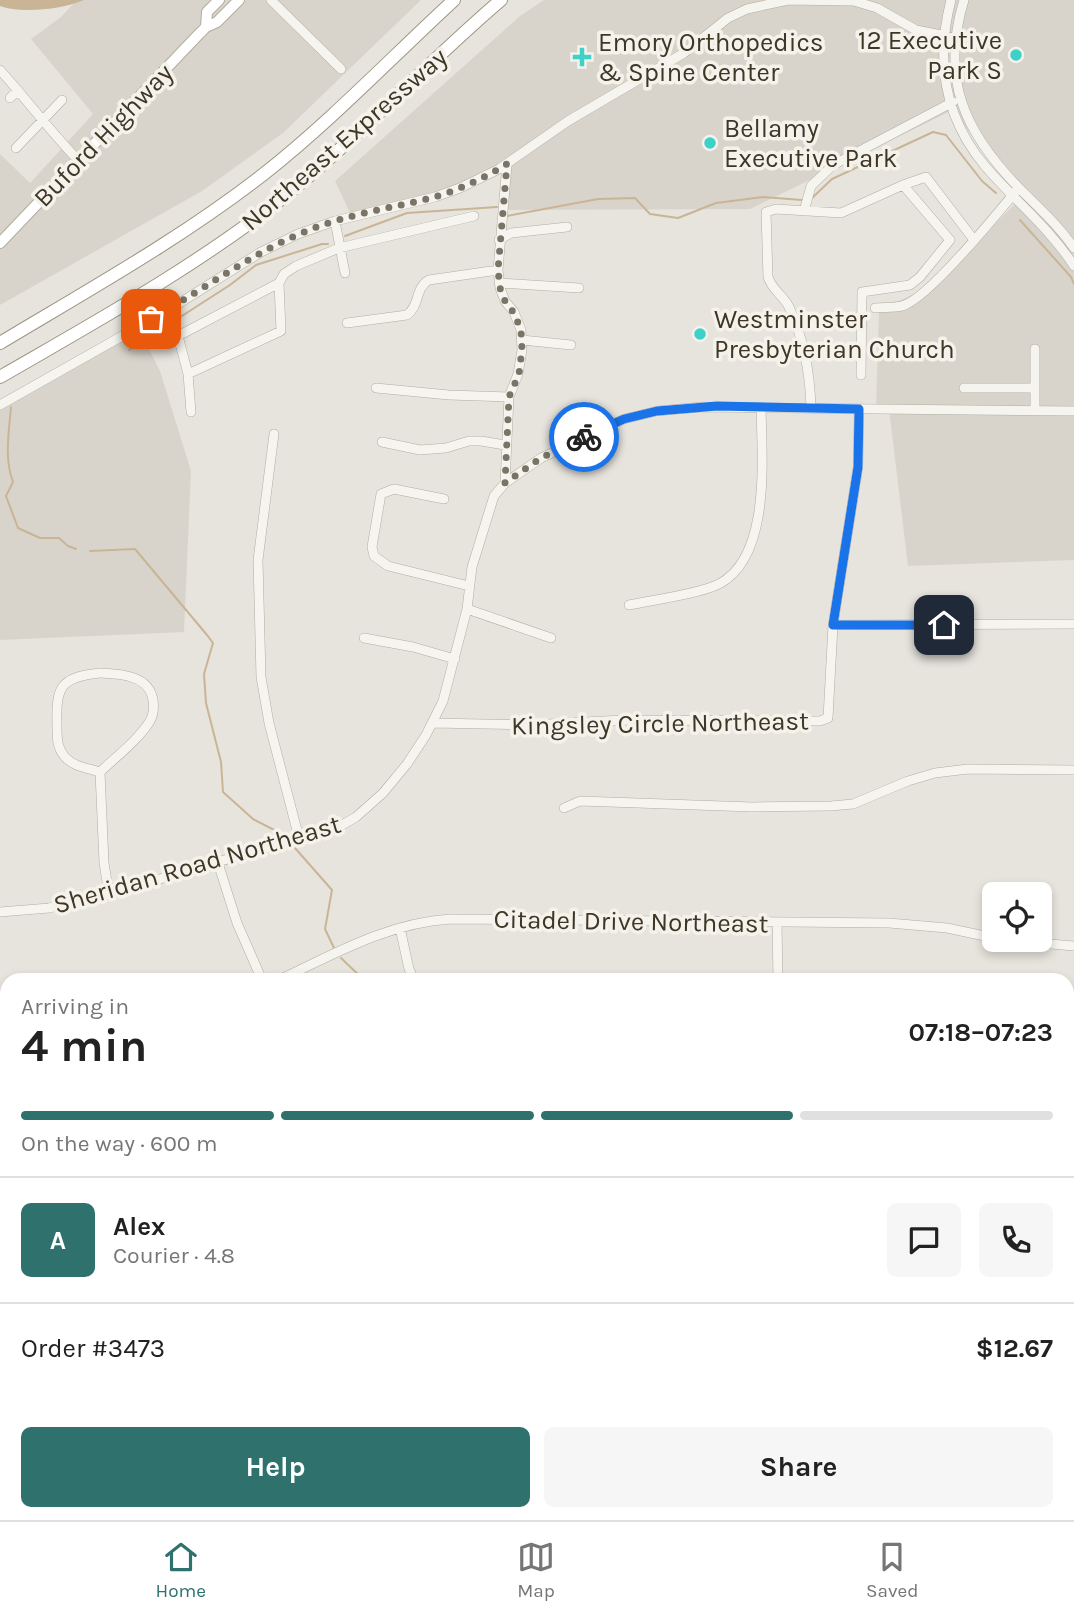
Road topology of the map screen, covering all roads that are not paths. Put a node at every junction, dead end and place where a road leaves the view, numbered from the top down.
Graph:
1 (219, 0) edge
2 (239, 0) edge
3 (271, 0) edge
4 (454, 0) edge
5 (501, 0) edge
6 (951, 0) edge
7 (964, 0) edge
8 (206, 27) junction
9 (944, 37) junction
10 (956, 38) junction
11 (341, 69) dead end
12 (0, 70) edge
13 (18, 90) junction
14 (10, 98) dead end
15 (961, 99) junction
16 (62, 100) dead end
17 (949, 103) junction
18 (41, 121) junction
19 (16, 148) dead end
20 (78, 160) junction
21 (507, 164) junction
22 (903, 185) junction
23 (1016, 191) junction
24 (804, 212) junction
25 (474, 216) dead end
26 (335, 221) junction
27 (567, 227) dead end
28 (499, 240) junction
29 (974, 240) junction
30 (0, 243) edge
31 (340, 248) junction
32 (1072, 249) edge
33 (1074, 267) edge
34 (498, 270) junction
35 (345, 273) dead end
36 (279, 283) junction
37 (499, 284) junction
38 (579, 288) dead end
39 (883, 289) junction
40 (347, 323) dead end
41 (28, 326) junction
42 (0, 332) edge
43 (522, 340) junction
44 (0, 343) edge
45 (571, 345) dead end
46 (1035, 349) dead end
47 (188, 374) junction
48 (861, 375) dead end
49 (0, 377) edge
50 (376, 387) dead end
51 (964, 388) dead end
52 (1035, 388) junction
53 (509, 397) junction
54 (0, 405) edge
55 (761, 408) junction
56 (811, 408) junction
57 (859, 409) junction
58 (1035, 410) junction
59 (1074, 411) edge
60 (191, 412) dead end
61 (274, 434) dead end
62 (382, 442) dead end
63 (505, 445) junction
64 (505, 483) junction
65 (444, 499) dead end
66 (469, 586) junction
67 (629, 605) dead end
68 (467, 609) junction
69 (1074, 624) edge
70 (833, 625) junction
71 (364, 638) dead end
72 (551, 638) dead end
73 (455, 659) junction
74 (432, 723) junction
75 (1074, 770) edge
76 (100, 772) junction
77 (564, 808) dead end
78 (299, 838) junction
79 (218, 863) junction
80 (109, 894) junction
81 (0, 912) edge
82 (778, 923) junction
83 (400, 928) junction
84 (982, 935) edge
85 (1052, 944) edge
86 (1074, 946) edge
87 (259, 973) edge
88 (294, 973) edge
89 (411, 973) edge
90 (778, 973) edge

1 - 8 main road, Buford Highway
2 - 8 main road, Buford Highway
3 - 11 street
4 - 41 highway, Northeast Expressway
5 - 49 highway, Northeast Expressway
6 - 9 street
7 - 10 street
8 - 20 main road, Buford Highway
9 - 10 street
9 - 17 street
9 - 21 street
10 - 15 street
12 - 13 street
13 - 14 street
13 - 18 street
15 - 17 street
15 - 23 street
16 - 18 street
17 - 23 street
17 - 24 street
18 - 19 street
18 - 20 street
20 - 30 main road, Buford Highway
21 - 26 street
21 - 28 street
22 - 24 street
22 - 29 street
22 - 39 street
23 - 29 street
23 - 32 street
24 - 56 street
25 - 31 street
26 - 31 street
26 - 54 street
27 - 28 street
28 - 34 street
29 - 39 street
31 - 35 street
31 - 36 street
32 - 33 street
34 - 37 street
34 - 40 street
36 - 47 street
36 - 47 street
37 - 38 street
37 - 43 street
39 - 48 street
41 - 42 highway
41 - 44 highway, Northeast Expressway
43 - 45 street
43 - 53 street
46 - 52 street
47 - 60 street
50 - 53 street
51 - 52 street
52 - 58 street
53 - 63 street
55 - 56 street, Sheridan Road Northeast
55 - 64 street, Sheridan Road Northeast
55 - 67 street
56 - 57 street, Sheridan Road Northeast
57 - 58 street, Sheridan Road Northeast
57 - 70 street, Kingsley Circle Northeast
58 - 59 street, Sheridan Road Northeast
61 - 78 street
62 - 63 street
63 - 64 street
64 - 66 street, Sheridan Road Northeast
65 - 66 street
66 - 68 street, Sheridan Road Northeast
68 - 72 street
68 - 73 street, Sheridan Road Northeast
69 - 70 street
70 - 74 street, Kingsley Circle Northeast
71 - 73 street
73 - 74 street, Sheridan Road Northeast
74 - 78 street, Sheridan Road Northeast
75 - 77 street
76 - 76 street
76 - 80 street
78 - 79 street, Sheridan Road Northeast
79 - 80 street, Sheridan Road Northeast
79 - 87 street
80 - 81 street, Sheridan Road Northeast
82 - 83 street, Citadel Drive Northeast
82 - 84 street, Citadel Drive Northeast
82 - 90 street
83 - 88 street, Citadel Drive Northeast
83 - 89 street
85 - 86 street

